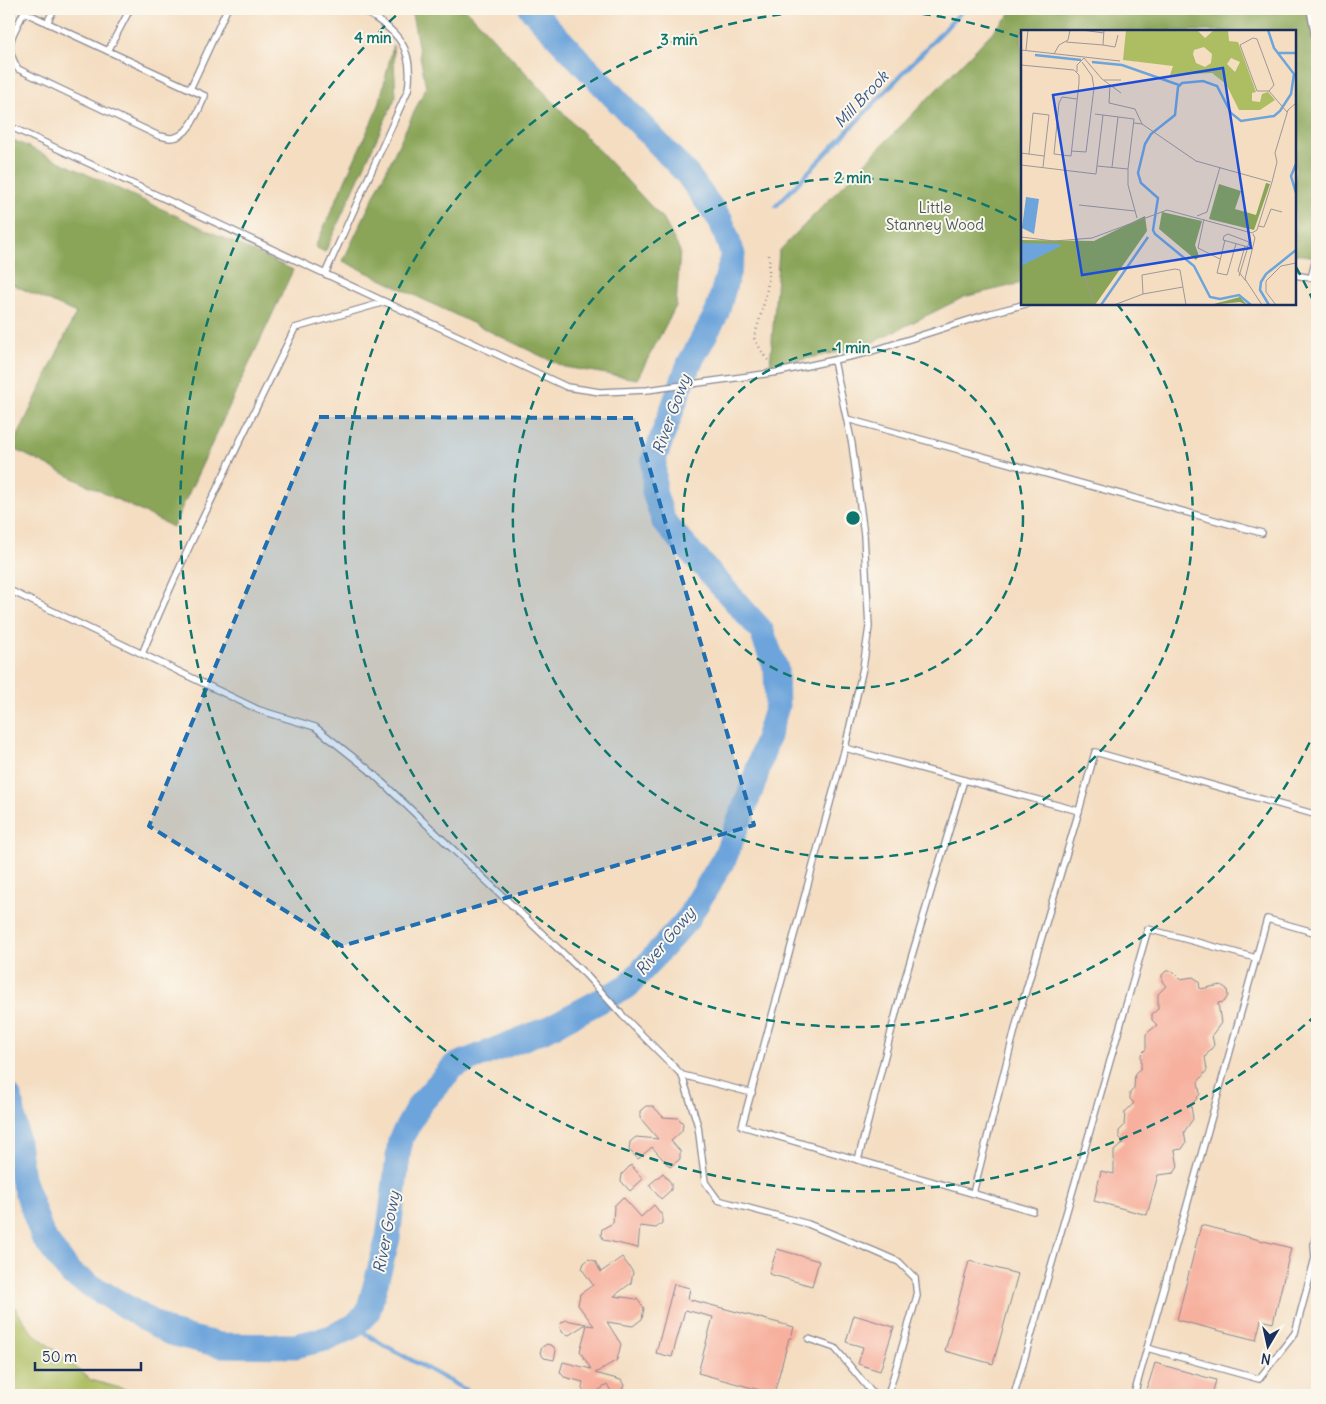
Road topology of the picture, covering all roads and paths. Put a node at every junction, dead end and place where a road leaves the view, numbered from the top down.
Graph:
1 (54, 9) edge
2 (130, 9) edge
3 (228, 9) edge
4 (361, 9) edge
5 (1310, 9) edge
6 (25, 10) edge
7 (48, 23) junction
8 (1317, 49) edge
9 (108, 51) junction
10 (190, 89) junction
11 (9, 126) edge
12 (1317, 254) edge
13 (769, 255) dead end
14 (325, 274) junction
15 (1296, 275) edge
16 (1310, 278) junction
17 (1317, 279) edge
18 (385, 302) junction
19 (1022, 305) edge
20 (834, 361) junction
21 (779, 372) junction
22 (847, 419) junction
23 (1262, 533) dead end
24 (9, 590) edge
25 (142, 654) junction
26 (845, 748) junction
27 (964, 780) junction
28 (1079, 811) junction
29 (1317, 814) edge
30 (1317, 933) edge
31 (1256, 958) junction
32 (682, 1075) junction
33 (752, 1093) junction
34 (858, 1160) junction
35 (973, 1193) junction
36 (1033, 1210) dead end
37 (1317, 1231) edge
38 (809, 1339) dead end
39 (1148, 1348) junction
40 (874, 1395) edge
41 (888, 1395) edge
42 (1014, 1395) edge
43 (1134, 1395) edge

1 - 7 lane
2 - 9 lane
3 - 10 lane
4 - 14 lane
5 - 8 lane
6 - 7 lane
6 - 10 lane
7 - 9 lane
9 - 10 lane
11 - 14 lane
12 - 16 lane
13 - 21 path
14 - 18 lane
15 - 16 lane
16 - 17 lane
18 - 21 lane
18 - 25 lane
19 - 20 lane
20 - 21 lane
20 - 22 lane
22 - 23 lane
22 - 26 lane
24 - 25 lane
25 - 32 lane
26 - 27 lane
26 - 33 lane
27 - 28 lane
27 - 34 lane
28 - 29 lane
28 - 35 lane
30 - 31 lane
31 - 39 lane
31 - 42 lane
32 - 33 lane
32 - 41 lane
33 - 34 lane
34 - 35 lane
35 - 36 lane
37 - 39 lane
38 - 40 lane
39 - 43 lane

